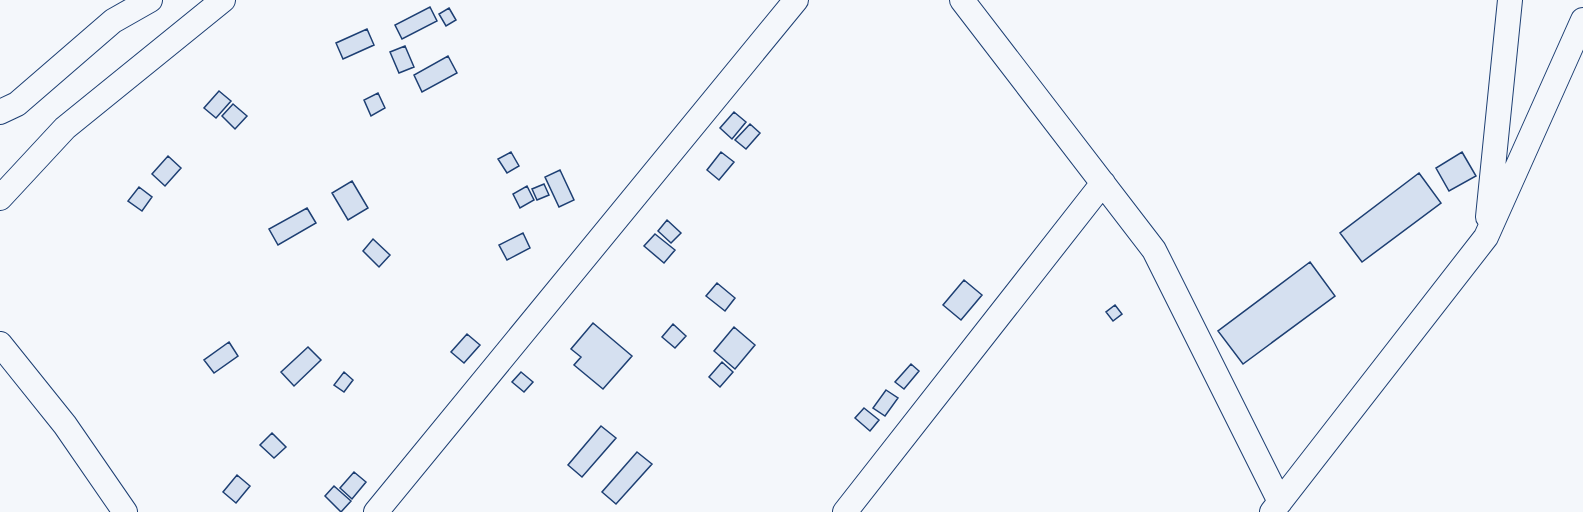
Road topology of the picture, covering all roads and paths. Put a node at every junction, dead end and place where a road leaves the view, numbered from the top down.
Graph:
1 (150, 0) edge
2 (223, 0) edge
3 (796, 0) edge
4 (962, 0) edge
5 (1510, 0) edge
6 (1583, 20) edge
7 (0, 112) edge
8 (1102, 183) junction
9 (0, 198) edge
10 (1486, 237) junction
11 (0, 344) edge
12 (1276, 507) edge
13 (125, 512) edge
14 (376, 512) edge
15 (845, 512) edge

1 - 7 street
2 - 9 street
3 - 14 street
4 - 8 street
5 - 10 street
6 - 10 street
8 - 12 street
8 - 15 street
10 - 12 street
11 - 13 street

